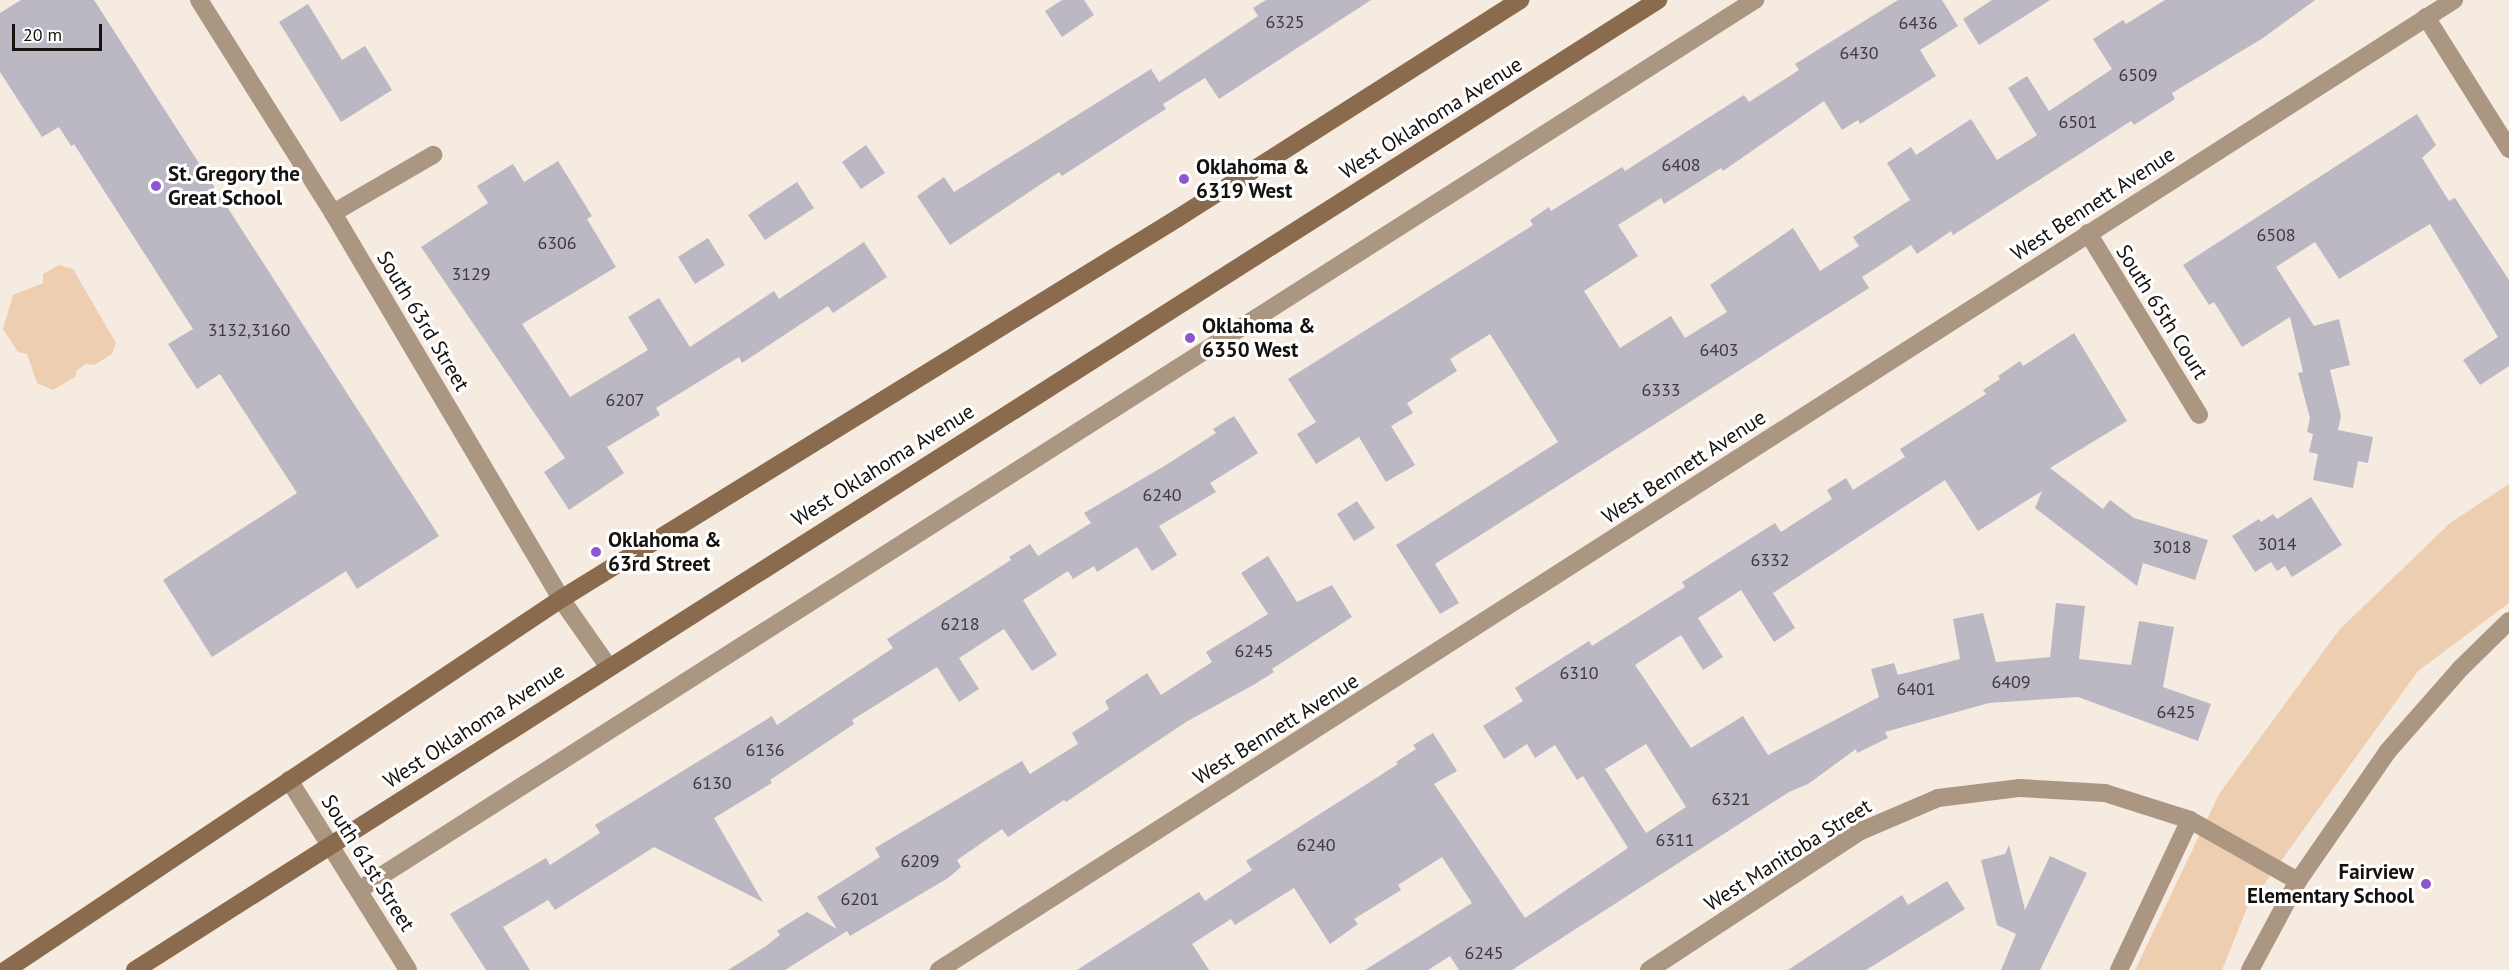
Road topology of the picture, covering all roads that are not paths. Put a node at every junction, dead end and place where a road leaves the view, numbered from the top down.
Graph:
1 (199, 0) edge
2 (1520, 0) edge
3 (1658, 0) edge
4 (1755, 0) edge
5 (2454, 0) edge
6 (2426, 17) junction
7 (2509, 149) edge
8 (433, 155) dead end
9 (333, 213) junction
10 (2088, 233) junction
11 (2199, 415) dead end
12 (561, 598) junction
13 (2509, 621) edge
14 (608, 666) junction
15 (289, 780) junction
16 (2190, 820) junction
17 (331, 846) junction
18 (2298, 881) junction
19 (359, 890) junction
20 (6, 970) edge
21 (135, 970) edge
22 (408, 970) edge
23 (939, 970) edge
24 (1649, 970) edge
25 (2119, 970) edge
26 (2250, 970) edge

1 - 9 street, South 63rd Street
2 - 12 main road
3 - 14 main road, West Oklahoma Avenue
4 - 19 street
5 - 6 street, West Bennett Avenue
6 - 7 street
6 - 10 street, West Bennett Avenue
8 - 9 street
9 - 12 street, South 63rd Street
10 - 11 street, South 65th Court
10 - 23 street, West Bennett Avenue
12 - 14 street, South 63rd Street
12 - 15 main road
13 - 18 street
14 - 17 main road, West Oklahoma Avenue
15 - 17 street, South 61st Street
15 - 20 main road
16 - 18 street, West Manitoba Street
16 - 24 street, West Manitoba Street
16 - 25 street
17 - 19 street, South 61st Street
17 - 21 main road, West Oklahoma Avenue
18 - 26 street
19 - 22 street, South 61st Street

